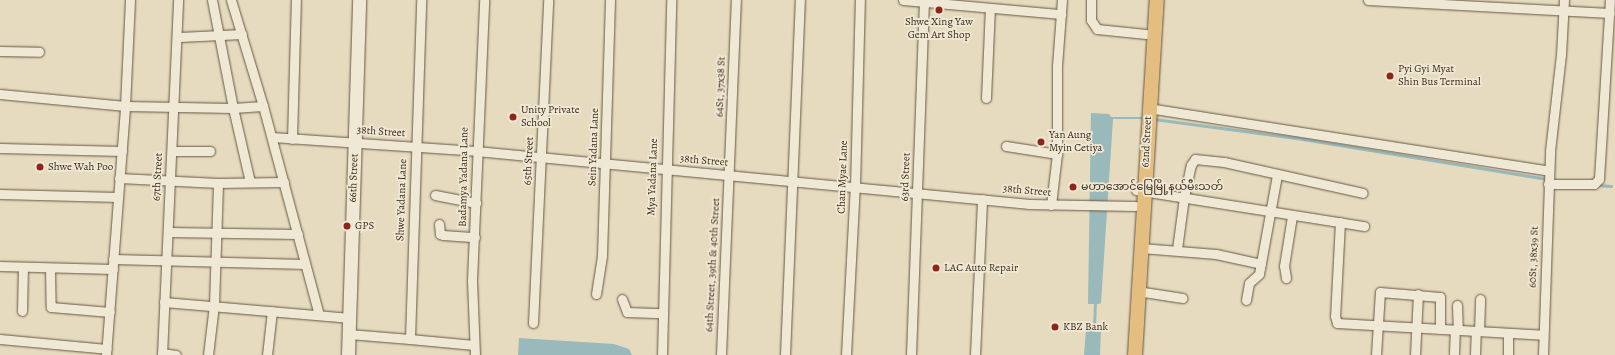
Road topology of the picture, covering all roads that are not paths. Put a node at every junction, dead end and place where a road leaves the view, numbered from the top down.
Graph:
1 (130, 0) edge
2 (178, 0) edge
3 (212, 0) edge
4 (231, 0) edge
5 (296, 0) edge
6 (359, 0) edge
7 (421, 0) edge
8 (484, 0) edge
9 (548, 0) edge
10 (610, 0) edge
11 (671, 0) edge
12 (736, 0) edge
13 (800, 0) edge
14 (860, 0) edge
15 (903, 0) edge
16 (1062, 0) edge
17 (1091, 0) edge
18 (1148, 0) edge
19 (1157, 0) edge
20 (1368, 0) edge
21 (1564, 0) edge
22 (1610, 0) edge
23 (924, 1) edge
24 (990, 8) junction
25 (1563, 11) junction
26 (1610, 13) junction
27 (1061, 14) junction
28 (242, 34) junction
29 (1146, 34) junction
30 (217, 35) junction
31 (178, 37) junction
32 (0, 51) edge
33 (39, 52) dead end
34 (0, 94) edge
35 (986, 98) dead end
36 (125, 106) junction
37 (264, 106) junction
38 (174, 108) junction
39 (233, 108) junction
40 (1145, 115) junction
41 (272, 138) junction
42 (292, 139) junction
43 (355, 142) junction
44 (416, 146) junction
45 (1006, 146) dead end
46 (0, 148) edge
47 (122, 151) junction
48 (172, 151) junction
49 (210, 151) dead end
50 (476, 151) junction
51 (1057, 154) junction
52 (541, 158) junction
53 (606, 163) junction
54 (665, 170) junction
55 (729, 175) junction
56 (1277, 175) junction
57 (119, 178) junction
58 (1549, 178) junction
59 (170, 180) junction
60 (792, 181) junction
61 (250, 182) junction
62 (284, 182) junction
63 (218, 183) junction
64 (855, 186) junction
65 (1140, 190) junction
66 (917, 191) junction
67 (1363, 193) dead end
68 (0, 194) edge
69 (435, 195) dead end
70 (118, 197) junction
71 (1184, 197) junction
72 (982, 199) junction
73 (476, 203) junction
74 (1051, 205) junction
75 (1135, 206) junction
76 (1270, 212) junction
77 (1292, 216) junction
78 (1340, 222) junction
79 (439, 224) dead end
80 (1364, 226) dead end
81 (168, 232) junction
82 (217, 234) junction
83 (298, 234) junction
84 (475, 237) junction
85 (1141, 248) junction
86 (1177, 249) junction
87 (114, 259) junction
88 (166, 260) junction
89 (215, 262) junction
90 (305, 264) junction
91 (1260, 264) junction
92 (0, 266) edge
93 (23, 267) junction
94 (50, 268) junction
95 (113, 269) junction
96 (1286, 278) dead end
97 (1137, 291) junction
98 (596, 294) dead end
99 (1418, 294) junction
100 (1182, 298) dead end
101 (622, 299) dead end
102 (1480, 299) dead end
103 (1246, 300) dead end
104 (164, 302) junction
105 (214, 305) junction
106 (1457, 305) dead end
107 (22, 311) dead end
108 (272, 311) junction
109 (110, 312) junction
110 (662, 313) junction
111 (318, 315) junction
112 (350, 318) junction
113 (533, 323) dead end
114 (1379, 327) junction
115 (1417, 329) junction
116 (1440, 329) junction
117 (1456, 330) junction
118 (1477, 331) junction
119 (1508, 333) junction
120 (349, 334) junction
121 (1543, 335) junction
122 (0, 339) edge
123 (410, 339) junction
124 (474, 345) junction
125 (106, 352) edge
126 (162, 354) edge
127 (1454, 354) edge
128 (176, 355) edge
129 (208, 355) edge
130 (267, 355) edge
131 (348, 355) edge
132 (475, 355) edge
133 (662, 355) edge
134 (721, 355) edge
135 (785, 355) edge
136 (846, 355) edge
137 (911, 355) edge
138 (976, 355) edge
139 (1126, 355) edge
140 (1135, 355) edge
141 (1376, 355) edge
142 (1415, 355) edge
143 (1475, 355) edge
144 (1508, 355) edge
145 (1543, 355) edge

1 - 36 street
2 - 31 street, 67th Street
3 - 30 street
4 - 28 street
5 - 42 street
6 - 43 street, 66th Street
7 - 44 street, Shwe Yadana Lane
8 - 50 street, Badamya Yadana Lane
9 - 52 street, 65th Street
10 - 53 street, Sein Yadana Lane
11 - 54 street, Mya Yadana Lane
12 - 55 street, 64St, 37x38 St
13 - 60 street
14 - 64 street, Chan Myae Lane
15 - 23 street
16 - 27 street
17 - 29 street
18 - 29 main road, 62nd Street
19 - 40 main road, 62nd Street
20 - 25 street
21 - 25 street, 60St, 38x39 St
22 - 26 street
23 - 24 street
23 - 66 street, 63rd Street
24 - 27 street
24 - 35 street
25 - 26 street
25 - 58 street, 60St, 38x39 St
26 - 58 street
27 - 51 street
28 - 30 street
28 - 37 street
29 - 40 main road, 62nd Street
30 - 31 street
30 - 39 street
31 - 38 street, 67th Street
32 - 33 street
34 - 36 street
36 - 38 street
36 - 47 street
37 - 39 street
37 - 41 street
38 - 39 street
38 - 48 street, 67th Street
39 - 61 street
40 - 58 street
40 - 65 main road, 62nd Street
41 - 42 street, 38th Street
41 - 62 street
42 - 43 street, 38th Street
43 - 44 street, 38th Street
43 - 112 street, 66th Street
44 - 50 street, 38th Street
44 - 123 street, Shwe Yadana Lane
45 - 51 street
46 - 47 street
47 - 57 street
48 - 49 street
48 - 59 street, 67th Street
50 - 52 street, 38th Street
50 - 73 street, Badamya Yadana Lane
51 - 74 street
52 - 53 street, 38th Street
52 - 113 street, 65th Street
53 - 54 street, 38th Street
53 - 98 street, Sein Yadana Lane
54 - 55 street, 38th Street
54 - 110 street, Mya Yadana Lane
55 - 60 street, 38th Street
55 - 134 street, 64th Street, 39th & 40th Street
56 - 67 street
56 - 71 street
56 - 76 street
57 - 59 street
57 - 70 street
58 - 121 street, 60St, 38x39 St
59 - 63 street
59 - 81 street, 67th Street
60 - 64 street, 38th Street
60 - 135 street
61 - 62 street
61 - 63 street
62 - 83 street
63 - 82 street
64 - 66 street, 38th Street
64 - 136 street, Chan Myae Lane
65 - 71 street
65 - 75 main road, 62nd Street
65 - 85 main road, 62nd Street
66 - 72 street, 38th Street
66 - 137 street, 63rd Street
68 - 70 street
69 - 73 street
70 - 87 street
71 - 76 street
71 - 86 street
72 - 74 street, 38th Street
72 - 138 street
73 - 84 street, Badamya Yadana Lane
74 - 75 street, 38th Street
75 - 139 main road, 62nd Street
76 - 77 street
76 - 91 street
77 - 78 street
77 - 96 street
78 - 80 street
78 - 114 street
79 - 84 street
81 - 82 street
81 - 88 street, 67th Street
82 - 83 street
82 - 89 street
83 - 90 street
84 - 124 street, Badamya Yadana Lane
85 - 86 street
85 - 97 main road, 62nd Street
86 - 91 street
87 - 88 street
87 - 95 street
88 - 89 street
88 - 104 street, 67th Street
89 - 90 street
89 - 105 street
90 - 111 street
91 - 103 street
92 - 93 street
93 - 94 street
93 - 107 street
94 - 95 street
94 - 109 street
95 - 109 street
97 - 100 street
97 - 140 main road, 62nd Street
99 - 114 street
99 - 115 street
99 - 116 street
101 - 110 street
102 - 118 street
104 - 105 street
104 - 126 street, 67th Street
105 - 108 street
105 - 129 street
106 - 117 street
108 - 111 street
108 - 130 street
109 - 125 street
110 - 133 street, Mya Yadana Lane
111 - 112 street
112 - 120 street, 66th Street
114 - 115 street
114 - 141 street
115 - 116 street
115 - 142 street
116 - 117 street
117 - 118 street
117 - 127 street
118 - 119 street
118 - 143 street
119 - 121 street
119 - 144 street
120 - 123 street
120 - 131 street, 66th Street
121 - 145 street, 60St, 38x39 St
122 - 125 street
123 - 124 street
124 - 132 street, Badamya Yadana Lane
126 - 128 street

